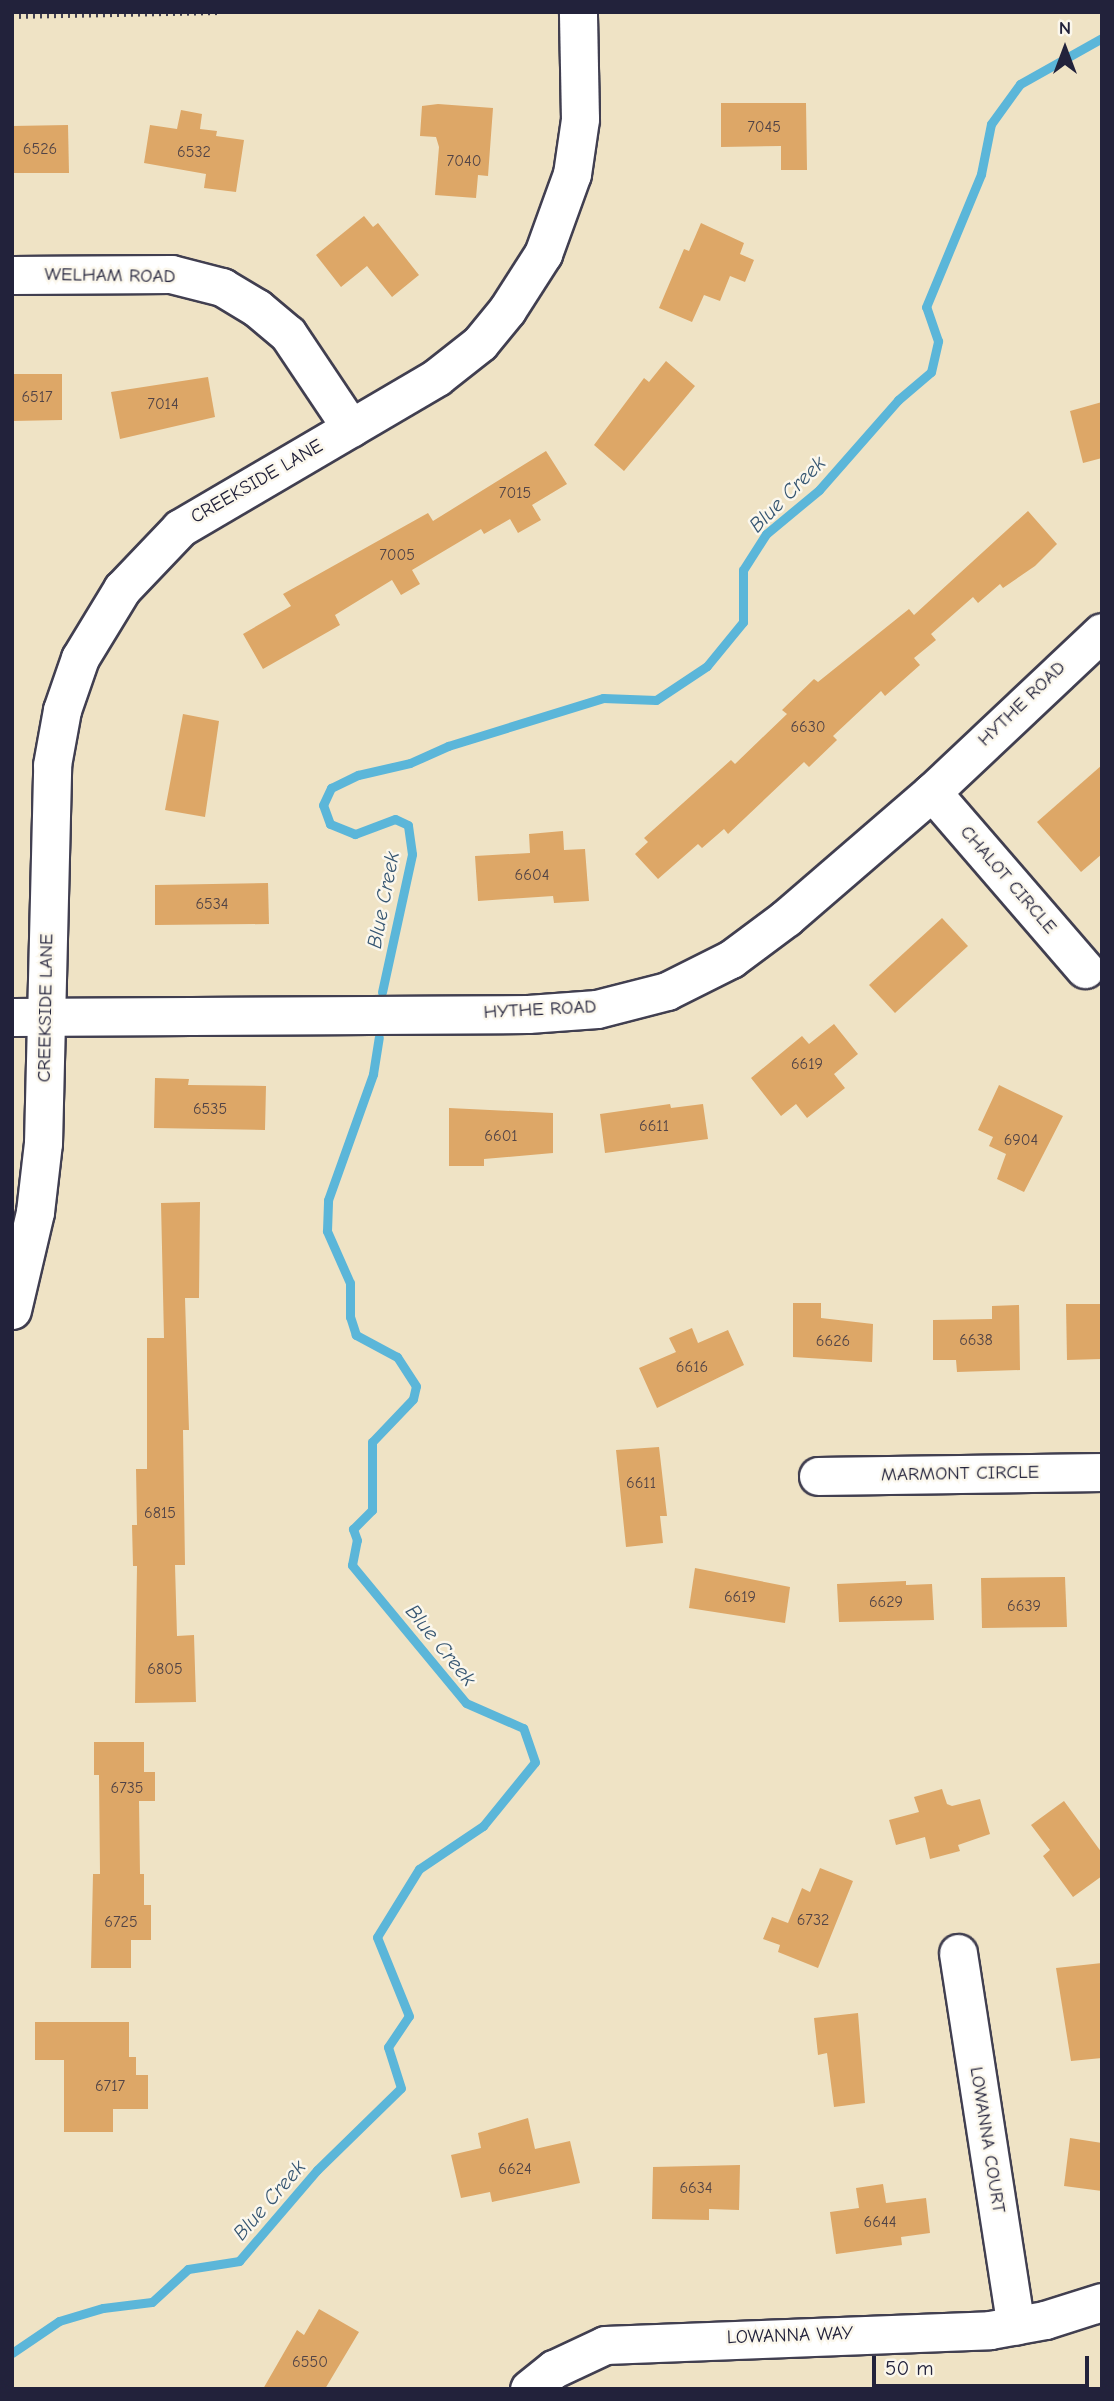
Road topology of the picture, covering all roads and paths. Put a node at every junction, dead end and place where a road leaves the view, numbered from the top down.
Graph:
1 (222, 12) edge
2 (578, 12) edge
3 (12, 16) edge
4 (12, 275) edge
5 (351, 428) junction
6 (1102, 632) edge
7 (932, 792) junction
8 (1084, 969) dead end
9 (29, 1017) edge
10 (12, 1310) edge
11 (1102, 1472) edge
12 (818, 1476) dead end
13 (958, 1953) dead end
14 (1102, 2302) edge
15 (1016, 2326) junction
16 (529, 2389) edge

1 - 3 path
2 - 5 street, CREEKSIDE LANE
4 - 5 street, WELHAM ROAD
5 - 9 street, CREEKSIDE LANE
6 - 7 street, HYTHE ROAD
7 - 8 street, CHALOT CIRCLE
7 - 9 street, HYTHE ROAD
9 - 10 street, CREEKSIDE LANE
11 - 12 street, MARMONT CIRCLE
13 - 15 street, LOWANNA COURT
14 - 15 street, LOWANNA WAY
15 - 16 street, LOWANNA WAY

